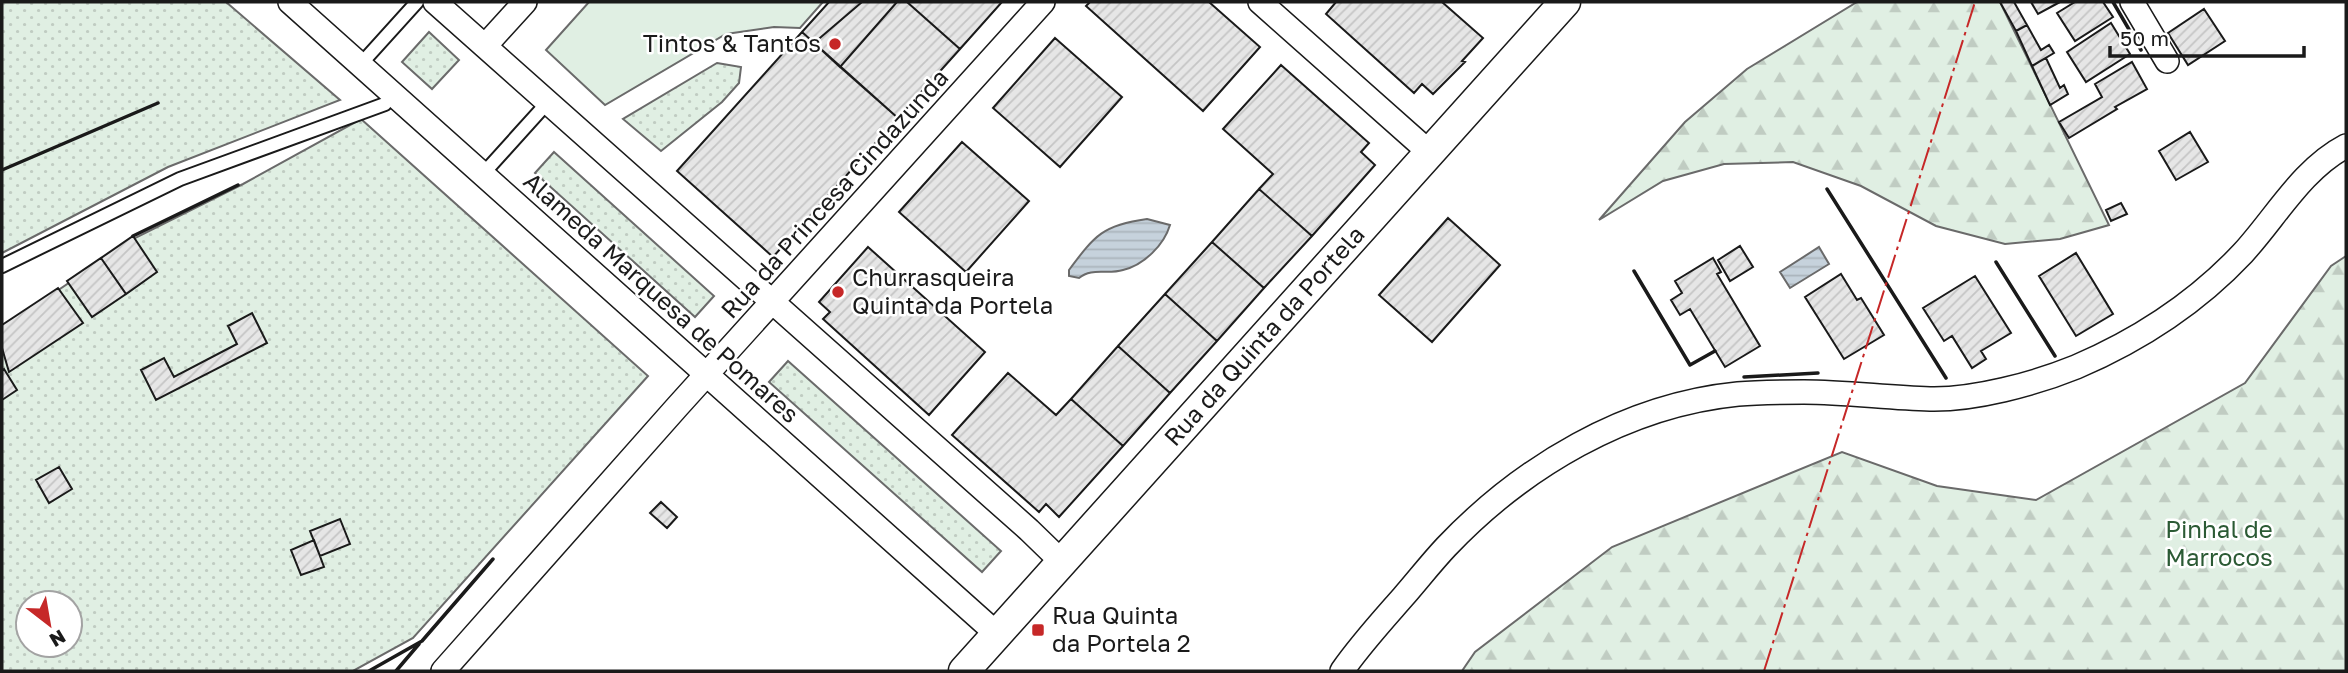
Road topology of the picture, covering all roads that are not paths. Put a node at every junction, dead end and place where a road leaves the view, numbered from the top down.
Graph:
1 (290, 2) edge
2 (417, 2) edge
3 (435, 2) edge
4 (525, 2) edge
5 (1043, 2) edge
6 (1260, 2) edge
7 (1565, 2) edge
8 (2132, 2) edge
9 (485, 46) junction
10 (2166, 61) dead end
11 (360, 65) junction
12 (393, 94) junction
13 (548, 103) junction
14 (2346, 146) edge
15 (1429, 152) junction
16 (483, 174) junction
17 (2, 266) edge
18 (772, 303) junction
19 (708, 375) junction
20 (1062, 562) junction
21 (998, 634) junction
22 (443, 671) edge
23 (964, 671) edge
24 (1342, 671) edge

1 - 11 street, Alameda Marquesa de Pomares
2 - 11 lane
3 - 9 street
4 - 9 street
5 - 18 street, Rua da Princesa Cindazunda
6 - 15 street
7 - 15 street, Rua da Quinta da Portela
8 - 10 street
9 - 13 street
11 - 12 street, Alameda Marquesa de Pomares
12 - 16 street, Alameda Marquesa de Pomares
12 - 17 lane
13 - 16 lane
13 - 18 street
14 - 24 street
15 - 20 street, Rua da Quinta da Portela
16 - 19 street, Alameda Marquesa de Pomares
18 - 19 street, Rua da Princesa Cindazunda
18 - 20 street
19 - 21 street, Alameda Marquesa de Pomares
19 - 22 street, Rua da Princesa Cindazunda
20 - 21 street, Rua da Quinta da Portela
21 - 23 street, Rua da Quinta da Portela

